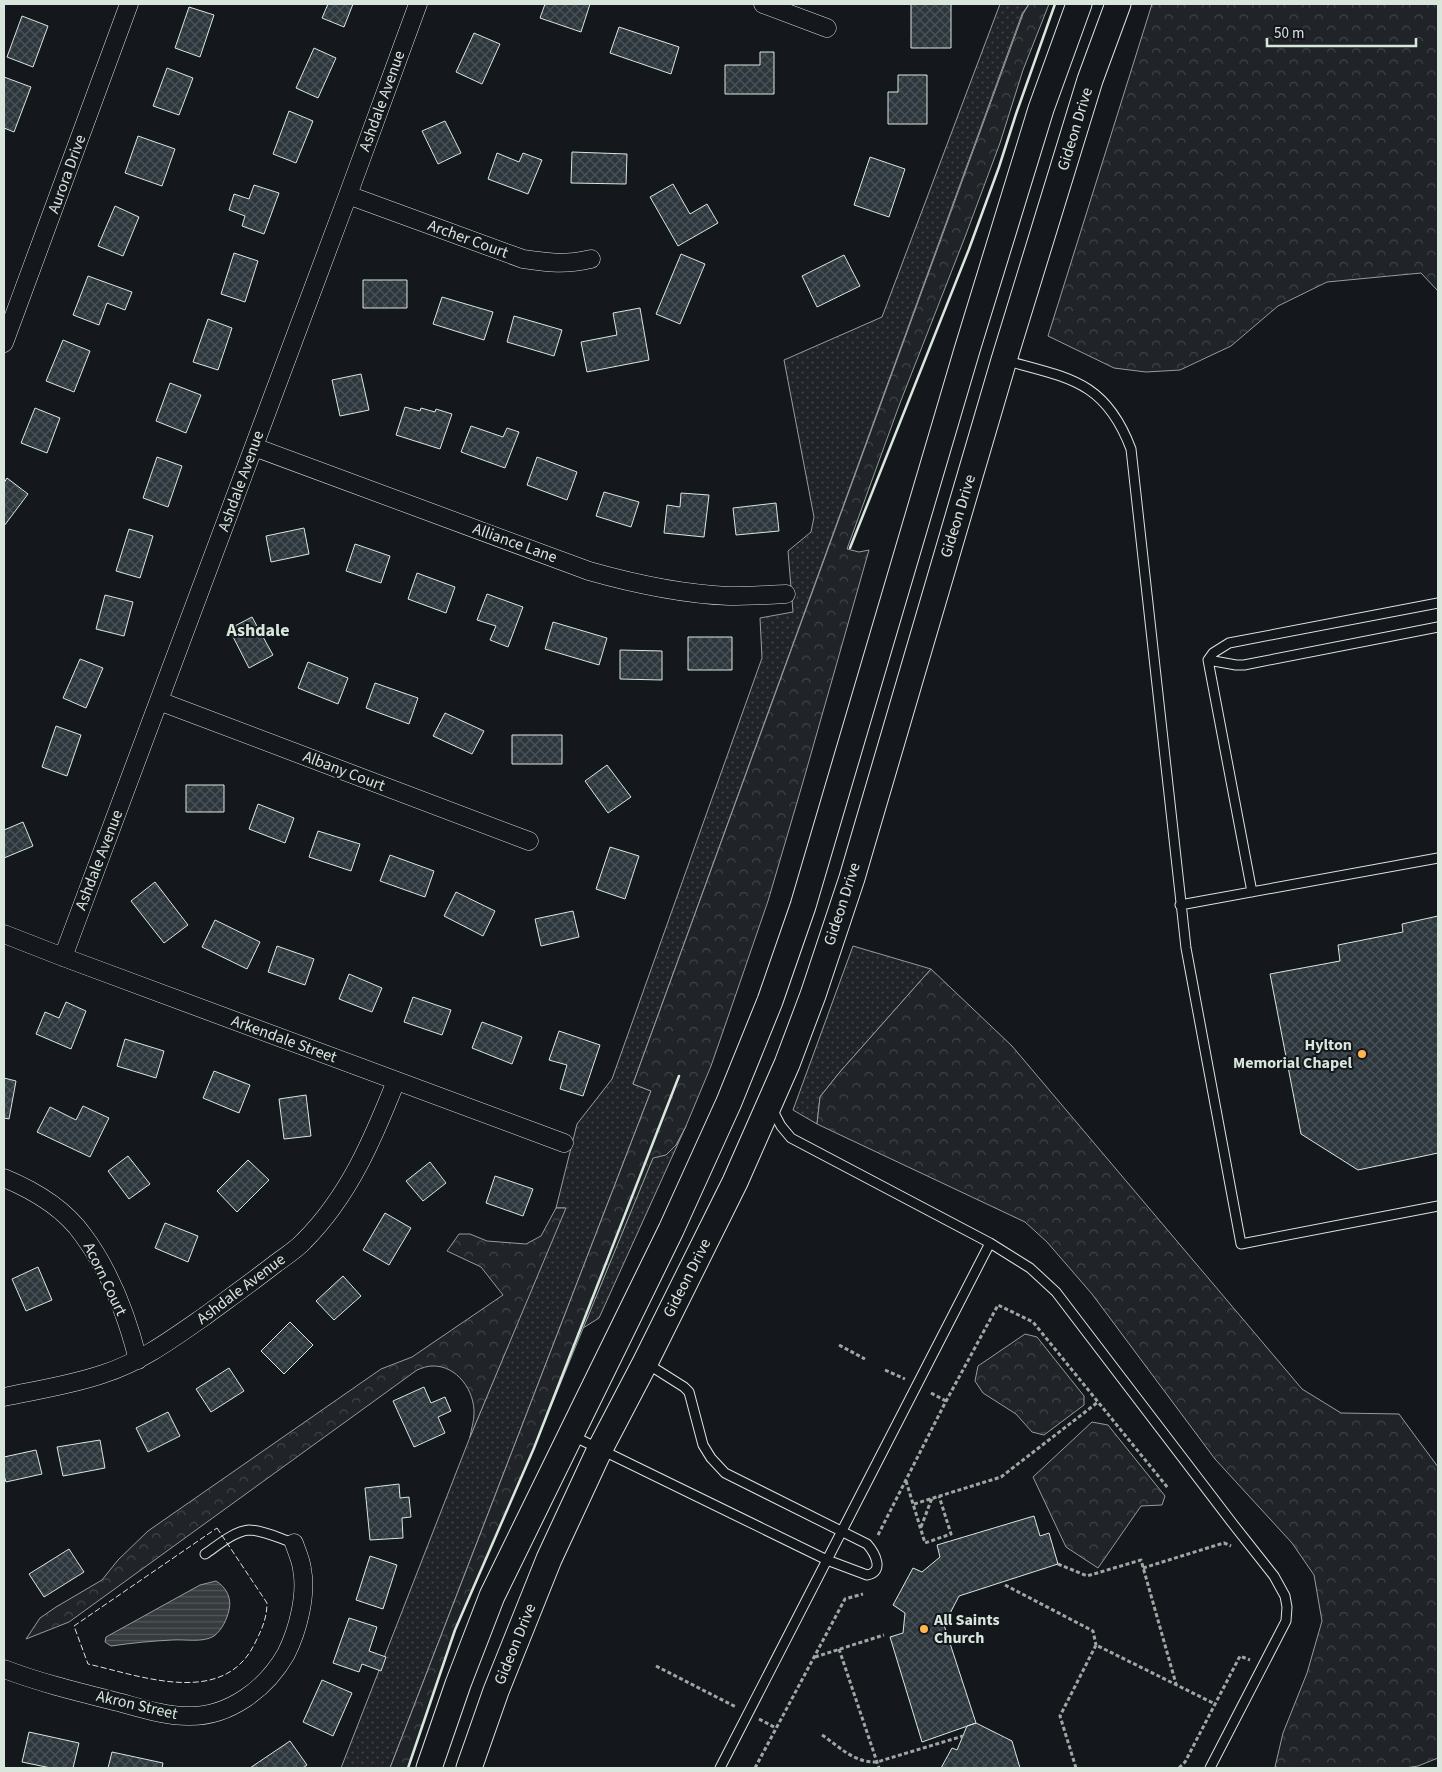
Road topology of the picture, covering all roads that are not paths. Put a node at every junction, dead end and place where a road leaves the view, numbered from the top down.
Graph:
1 (129, 4) edge
2 (418, 4) edge
3 (763, 4) edge
4 (1079, 4) edge
5 (1118, 4) edge
6 (827, 28) dead end
7 (348, 196) junction
8 (591, 259) dead end
9 (4, 344) edge
10 (967, 350) junction
11 (1004, 360) junction
12 (254, 447) junction
13 (786, 594) dead end
14 (1438, 603) edge
15 (1438, 627) edge
16 (1208, 660) junction
17 (159, 701) junction
18 (529, 841) dead end
19 (1438, 858) edge
20 (1252, 892) junction
21 (1180, 905) junction
22 (4, 934) edge
23 (62, 957) junction
24 (396, 1081) junction
25 (769, 1104) junction
26 (564, 1143) dead end
27 (4, 1178) edge
28 (1438, 1206) edge
29 (990, 1242) junction
30 (138, 1360) junction
31 (645, 1363) junction
32 (4, 1397) edge
33 (570, 1435) junction
34 (600, 1449) junction
35 (842, 1531) junction
36 (294, 1543) joint
37 (205, 1554) dead end
38 (827, 1560) junction
39 (4, 1669) edge
40 (429, 1768) edge
41 (469, 1768) edge
42 (720, 1768) edge
43 (1210, 1768) edge

1 - 9 street, Aurora Drive
2 - 7 street, Ashdale Avenue
3 - 6 street
4 - 10 main road
5 - 11 main road, Gideon Drive
7 - 8 street, Archer Court
7 - 12 street, Ashdale Avenue
10 - 11 main road
10 - 33 main road
11 - 21 lane
11 - 25 main road, Gideon Drive
12 - 13 street, Alliance Lane
12 - 17 street, Ashdale Avenue
14 - 16 lane
15 - 16 lane
16 - 20 lane
17 - 18 street, Albany Court
17 - 23 street, Ashdale Avenue
19 - 20 lane
20 - 21 lane
21 - 28 lane
22 - 23 street, Arkendale Street
23 - 24 street, Arkendale Street
24 - 26 street, Arkendale Street
24 - 30 street, Ashdale Avenue
25 - 29 lane
25 - 31 main road, Gideon Drive
27 - 30 street, Acorn Court
29 - 35 lane
29 - 43 lane
30 - 32 street, Ashdale Avenue
31 - 34 main road, Gideon Drive
31 - 35 lane
33 - 34 lane
33 - 40 main road
34 - 38 lane
34 - 41 main road, Gideon Drive
35 - 38 lane
35 - 38 lane
36 - 37 lane
36 - 39 street, Akron Street
38 - 42 lane

